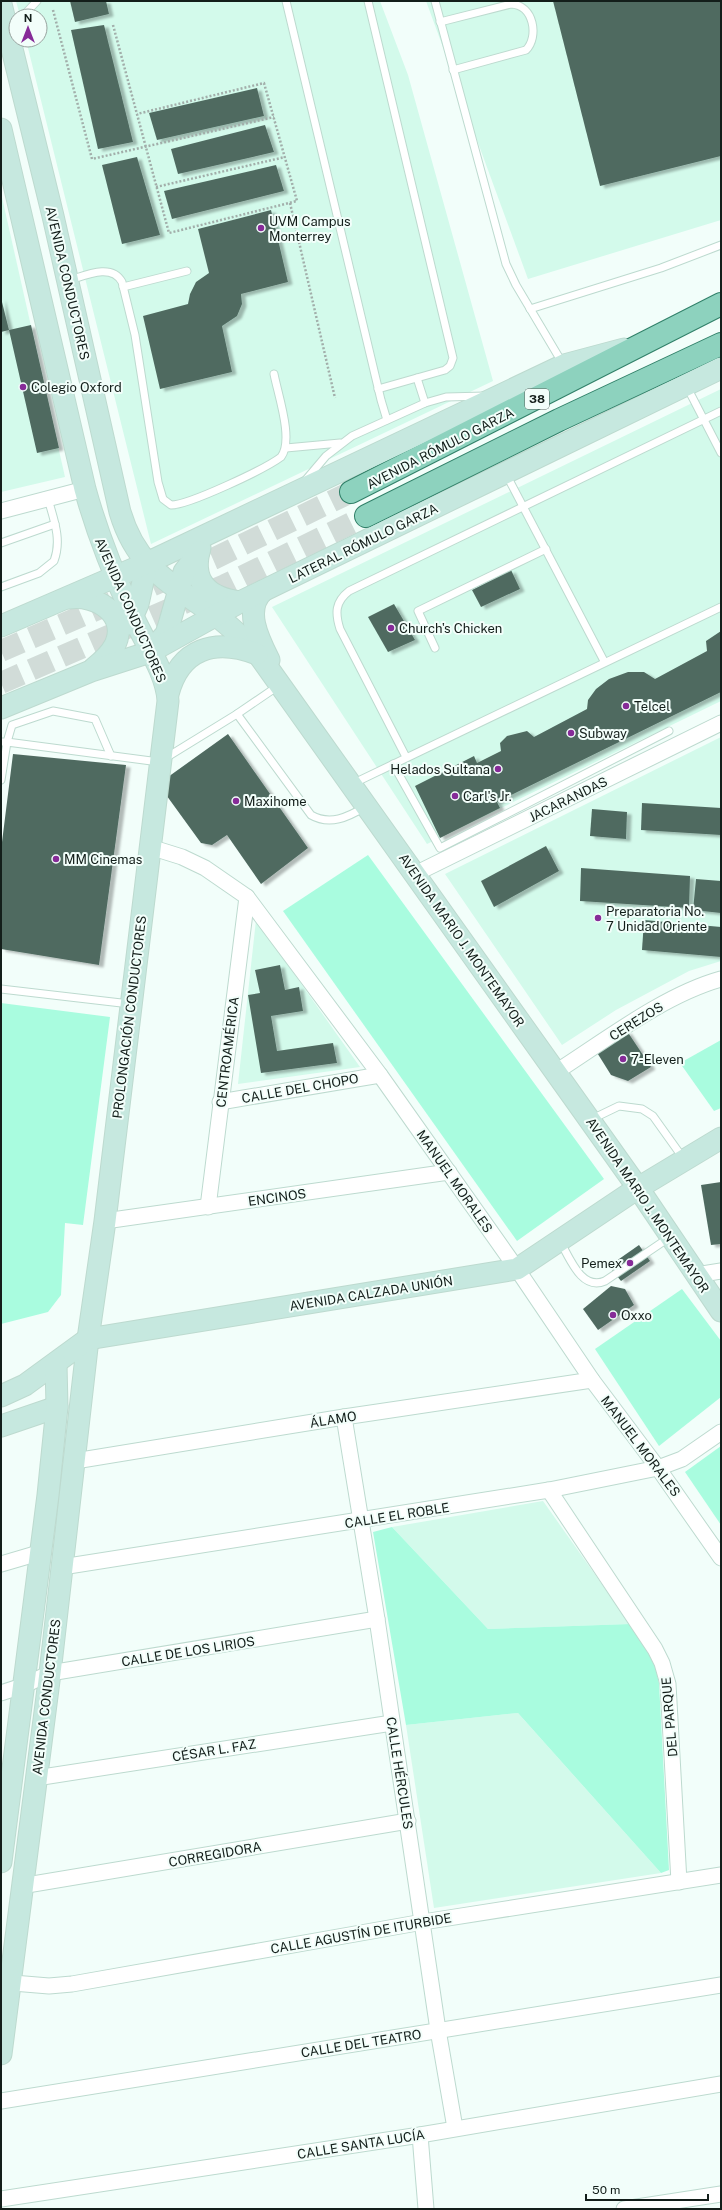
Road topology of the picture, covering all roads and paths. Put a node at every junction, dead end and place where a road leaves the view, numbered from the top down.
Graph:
1 (286, 1) edge
2 (368, 1) edge
3 (435, 1) edge
4 (1, 4) edge
5 (53, 10) dead end
6 (8, 21) edge
7 (440, 22) junction
8 (114, 25) dead end
9 (16, 48) edge
10 (454, 70) junction
11 (137, 114) junction
12 (274, 117) junction
13 (1, 129) edge
14 (146, 148) junction
15 (285, 156) junction
16 (156, 187) junction
17 (290, 203) junction
18 (721, 245) edge
19 (187, 270) dead end
20 (68, 280) junction
21 (123, 287) junction
22 (721, 304) edge
23 (530, 309) junction
24 (721, 344) edge
25 (637, 346) junction
26 (564, 365) junction
27 (721, 368) edge
28 (274, 374) dead end
29 (418, 378) junction
30 (686, 386) junction
31 (378, 389) junction
32 (497, 396) junction
33 (335, 398) dead end
34 (425, 403) junction
35 (721, 411) edge
36 (704, 419) junction
37 (387, 420) junction
38 (340, 444) junction
39 (286, 448) junction
40 (721, 453) edge
41 (506, 474) junction
42 (85, 489) junction
43 (295, 492) junction
44 (351, 492) tunnel mouth
45 (48, 499) junction
46 (523, 506) junction
47 (1, 511) edge
48 (366, 516) tunnel mouth
49 (55, 524) junction
50 (202, 543) junction
51 (1, 544) edge
52 (546, 549) junction
53 (146, 563) junction
54 (115, 577) junction
55 (1, 587) edge
56 (178, 590) junction
57 (263, 591) junction
58 (63, 599) junction
59 (240, 602) junction
60 (721, 607) edge
61 (216, 616) junction
62 (133, 617) junction
63 (1, 626) edge
64 (435, 648) dead end
65 (150, 652) junction
66 (258, 654) junction
67 (114, 656) junction
68 (604, 661) junction
69 (161, 674) junction
70 (280, 684) junction
71 (168, 694) junction
72 (1, 708) edge
73 (237, 714) junction
74 (721, 723) edge
75 (669, 731) dead end
76 (4, 742) edge
77 (111, 756) junction
78 (619, 756) junction
79 (406, 757) junction
80 (159, 762) junction
81 (392, 764) junction
82 (625, 771) junction
83 (1, 780) edge
84 (351, 784) junction
85 (556, 788) junction
86 (560, 803) junction
87 (367, 806) junction
88 (492, 828) junction
89 (150, 847) junction
90 (415, 874) junction
91 (247, 897) junction
92 (721, 978) edge
93 (1, 988) edge
94 (130, 1004) junction
95 (556, 1072) junction
96 (380, 1075) junction
97 (220, 1102) junction
98 (590, 1121) junction
99 (721, 1138) edge
100 (684, 1160) junction
101 (449, 1172) junction
102 (638, 1188) junction
103 (208, 1207) junction
104 (105, 1221) junction
105 (670, 1237) junction
106 (560, 1242) junction
107 (517, 1269) junction
108 (721, 1271) edge
109 (696, 1275) junction
110 (721, 1311) edge
111 (88, 1340) junction
112 (56, 1364) junction
113 (592, 1380) junction
114 (1, 1396) edge
115 (57, 1407) junction
116 (344, 1417) junction
117 (1, 1426) edge
118 (721, 1432) edge
119 (75, 1461) junction
120 (658, 1468) junction
121 (549, 1490) junction
122 (361, 1520) junction
123 (42, 1552) junction
124 (721, 1558) edge
125 (1, 1564) edge
126 (62, 1567) junction
127 (377, 1619) junction
128 (50, 1673) junction
129 (25, 1685) junction
130 (1, 1693) edge
131 (392, 1723) junction
132 (36, 1778) junction
133 (408, 1821) junction
134 (3, 1828) edge
135 (1, 1862) edge
136 (721, 1875) edge
137 (679, 1882) junction
138 (21, 1886) junction
139 (423, 1922) junction
140 (6, 1983) edge
141 (721, 1985) edge
142 (438, 2030) junction
143 (1, 2054) edge
144 (721, 2084) edge
145 (1, 2101) edge
146 (455, 2128) junction
147 (420, 2135) junction
148 (721, 2194) edge
149 (1, 2199) edge
150 (426, 2209) edge
151 (624, 2209) edge

1 - 31 lane
2 - 29 lane
3 - 7 lane
4 - 6 main road, AVENIDA CONDUCTORES
5 - 14 path
7 - 10 lane
7 - 10 lane
8 - 11 path
9 - 20 main road, AVENIDA CONDUCTORES
10 - 23 lane
11 - 12 path
11 - 14 path
12 - 14 path
12 - 15 path
13 - 42 main road, AVENIDA CONDUCTORES
14 - 16 path
15 - 16 path
15 - 17 path
16 - 17 path
17 - 33 path
18 - 23 lane
19 - 21 lane
20 - 21 lane
20 - 53 main road, AVENIDA CONDUCTORES
21 - 39 lane
22 - 25 main road, AVENIDA RÓMULO GARZA / 38
23 - 26 lane
24 - 48 main road, AVENIDA RÓMULO GARZA / 38
25 - 26 main road
25 - 44 main road, AVENIDA RÓMULO GARZA / 38
26 - 32 main road
27 - 30 main road, LATERAL RÓMULO GARZA
28 - 39 lane
29 - 31 lane
29 - 34 lane
30 - 36 lane
30 - 41 main road, LATERAL RÓMULO GARZA
31 - 37 lane
32 - 34 lane
32 - 43 main road
34 - 37 lane
35 - 36 lane
36 - 40 lane
36 - 46 lane
37 - 38 lane
38 - 39 lane
38 - 43 lane
41 - 46 lane
41 - 57 main road, LATERAL RÓMULO GARZA
42 - 45 street
42 - 54 main road, AVENIDA CONDUCTORES
43 - 50 main road
45 - 47 street
45 - 49 lane
46 - 52 lane
46 - 79 lane
49 - 51 lane
49 - 55 lane
50 - 53 main road
50 - 56 main road
50 - 59 main road
52 - 64 lane
52 - 68 lane
53 - 54 main road
53 - 56 main road, AVENIDA CONDUCTORES
53 - 62 main road
54 - 58 main road
54 - 62 main road, AVENIDA CONDUCTORES
56 - 61 main road, AVENIDA MARIO J. MONTEMAYOR
56 - 65 main road
57 - 59 main road, LATERAL RÓMULO GARZA
57 - 70 main road
58 - 63 main road
58 - 67 main road
59 - 61 main road, LATERAL RÓMULO GARZA
60 - 68 lane
61 - 65 main road, LATERAL RÓMULO GARZA
61 - 66 main road, AVENIDA MARIO J. MONTEMAYOR
62 - 65 main road, AVENIDA CONDUCTORES
62 - 67 main road
65 - 67 main road, LATERAL RÓMULO GARZA
65 - 69 main road, AVENIDA CONDUCTORES
66 - 70 main road, AVENIDA MARIO J. MONTEMAYOR
66 - 71 main road, PROLONGACIÓN CONDUCTORES
67 - 69 main road
67 - 72 main road
68 - 79 lane
69 - 71 main road, AVENIDA CONDUCTORES
70 - 73 lane
70 - 84 main road, AVENIDA MARIO J. MONTEMAYOR
71 - 80 main road, PROLONGACIÓN CONDUCTORES
73 - 80 lane
73 - 87 lane
74 - 82 street, JACARANDAS
75 - 78 lane
76 - 77 lane
76 - 77 lane
76 - 83 lane
77 - 80 lane
78 - 82 lane
78 - 85 lane
79 - 81 lane
80 - 89 main road, PROLONGACIÓN CONDUCTORES
81 - 84 lane
81 - 88 lane
82 - 86 street, JACARANDAS
84 - 87 main road, AVENIDA MARIO J. MONTEMAYOR
85 - 86 lane
85 - 88 lane
86 - 88 street, JACARANDAS
87 - 90 main road, AVENIDA MARIO J. MONTEMAYOR
88 - 90 street, JACARANDAS
89 - 91 street, MANUEL MORALES
89 - 94 main road, PROLONGACIÓN CONDUCTORES
90 - 95 main road, AVENIDA MARIO J. MONTEMAYOR
91 - 96 street, MANUEL MORALES
91 - 97 street, CENTROAMÉRICA
92 - 95 street, CEREZOS
93 - 94 lane
94 - 104 main road, PROLONGACIÓN CONDUCTORES
95 - 98 main road, AVENIDA MARIO J. MONTEMAYOR
96 - 97 street, CALLE DEL CHOPO
96 - 101 street, MANUEL MORALES
97 - 103 street, CENTROAMÉRICA
98 - 100 lane
98 - 102 main road, AVENIDA MARIO J. MONTEMAYOR
99 - 100 main road, AVENIDA CALZADA UNIÓN
100 - 102 main road, AVENIDA CALZADA UNIÓN
101 - 103 street, ENCINOS
101 - 107 street, MANUEL MORALES
102 - 105 main road, AVENIDA MARIO J. MONTEMAYOR
102 - 106 main road, AVENIDA CALZADA UNIÓN
103 - 104 street, ENCINOS
104 - 111 main road, PROLONGACIÓN CONDUCTORES
105 - 106 lane
105 - 109 main road, AVENIDA MARIO J. MONTEMAYOR
106 - 107 main road, AVENIDA CALZADA UNIÓN
107 - 111 main road, AVENIDA CALZADA UNIÓN
107 - 113 street, MANUEL MORALES
108 - 109 street
109 - 110 main road, AVENIDA MARIO J. MONTEMAYOR
111 - 112 main road, AVENIDA CALZADA UNIÓN
111 - 119 main road, AVENIDA CONDUCTORES
112 - 114 main road, AVENIDA CALZADA UNIÓN
112 - 115 main road, AVENIDA CONDUCTORES
113 - 116 street, ÁLAMO
113 - 120 street, MANUEL MORALES
115 - 117 main road
115 - 123 main road, AVENIDA CONDUCTORES
116 - 119 street, ÁLAMO
116 - 122 street, CALLE HÉRCULES
118 - 120 street, CALLE EL ROBLE
119 - 126 main road, AVENIDA CONDUCTORES
120 - 121 street, CALLE EL ROBLE
120 - 124 street, MANUEL MORALES
121 - 122 street, CALLE EL ROBLE
121 - 137 street, DEL PARQUE
122 - 126 street, CALLE EL ROBLE
122 - 127 street, CALLE HÉRCULES
123 - 125 street
123 - 129 main road, AVENIDA CONDUCTORES
126 - 128 main road, AVENIDA CONDUCTORES
127 - 128 street, CALLE DE LOS LIRIOS
127 - 131 street, CALLE HÉRCULES
128 - 129 street, CALLE DE LOS LIRIOS
128 - 132 main road, AVENIDA CONDUCTORES
129 - 130 street, CALLE DE LOS LIRIOS
129 - 134 main road, AVENIDA CONDUCTORES
131 - 132 street, CÉSAR L. FAZ
131 - 133 street, CALLE HÉRCULES
132 - 138 main road, AVENIDA CONDUCTORES
133 - 138 street, CORREGIDORA
133 - 139 street, CALLE HÉRCULES
134 - 135 main road, AVENIDA CONDUCTORES
136 - 137 street, CALLE AGUSTÍN DE ITURBIDE
137 - 139 street, CALLE AGUSTÍN DE ITURBIDE
138 - 140 main road, AVENIDA CONDUCTORES
139 - 140 street, CALLE AGUSTÍN DE ITURBIDE
139 - 142 street, CALLE HÉRCULES
140 - 143 main road, AVENIDA CONDUCTORES
141 - 142 street, CALLE DEL TEATRO
142 - 145 street, CALLE DEL TEATRO
142 - 146 street, CALLE HÉRCULES
144 - 146 street, CALLE SANTA LUCÍA
146 - 147 street, CALLE SANTA LUCÍA
147 - 149 street, CALLE SANTA LUCÍA
147 - 150 street
148 - 151 street

